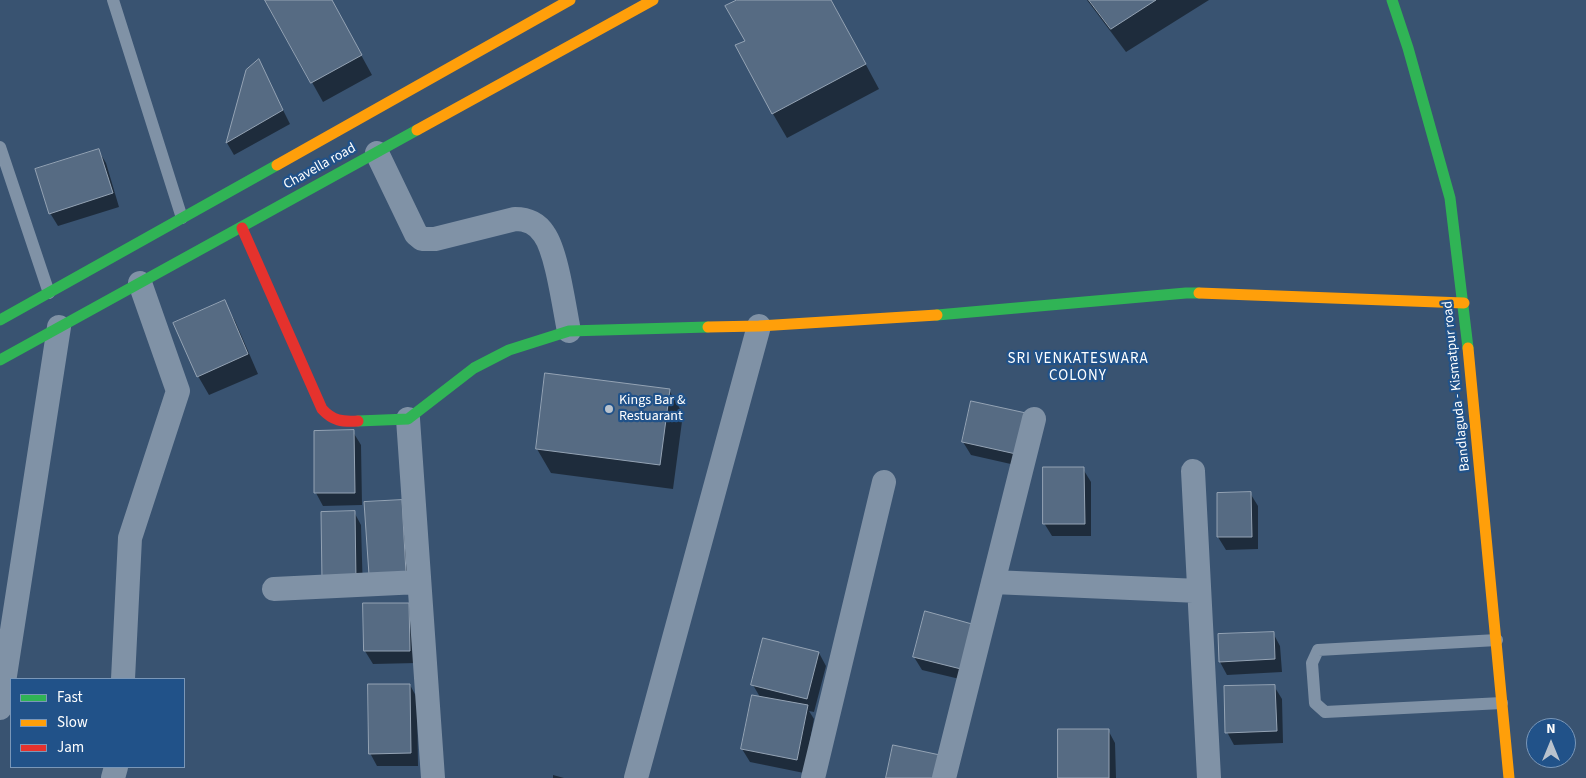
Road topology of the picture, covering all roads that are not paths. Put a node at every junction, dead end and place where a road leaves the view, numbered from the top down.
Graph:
1 (113, 0) edge
2 (570, 0) edge
3 (653, 0) edge
4 (1392, 0) edge
5 (0, 147) edge
6 (377, 153) junction
7 (182, 218) junction
8 (242, 228) junction
9 (140, 283) junction
10 (49, 292) junction
11 (1464, 303) junction
12 (0, 320) edge
13 (759, 326) junction
14 (59, 327) junction
15 (569, 331) junction
16 (0, 360) edge
17 (408, 418) junction
18 (1034, 418) dead end
19 (1193, 471) dead end
20 (884, 482) dead end
21 (419, 582) junction
22 (993, 582) junction
23 (274, 589) dead end
24 (1199, 591) junction
25 (1497, 640) junction
26 (123, 678) edge
27 (1502, 704) junction
28 (0, 708) edge
29 (433, 778) edge
30 (636, 778) edge
31 (813, 778) edge
32 (944, 778) edge
33 (1209, 778) edge
34 (1509, 778) edge

1 - 7 lane
2 - 7 main road, Chavella road
3 - 6 main road, Chavella road
4 - 11 main road, Bandlaguda - Kismatpur road
5 - 10 lane
6 - 8 main road, Chavella road
6 - 15 street
7 - 10 main road, Chavella road
8 - 9 main road, Chavella road
8 - 17 main road
9 - 14 main road, Chavella road
9 - 26 street
10 - 12 main road, Chavella road
11 - 13 main road
11 - 25 main road, Bandlaguda - Kismatpur road
13 - 15 main road
13 - 30 street
14 - 16 main road, Chavella road
14 - 28 street
15 - 17 main road
17 - 21 street
18 - 22 street
19 - 24 street
20 - 31 street
21 - 23 street
21 - 29 street
22 - 24 street
22 - 32 street
24 - 33 street
25 - 27 main road, Bandlaguda - Kismatpur road
25 - 27 lane
27 - 34 main road, Bandlaguda - Kismatpur road

